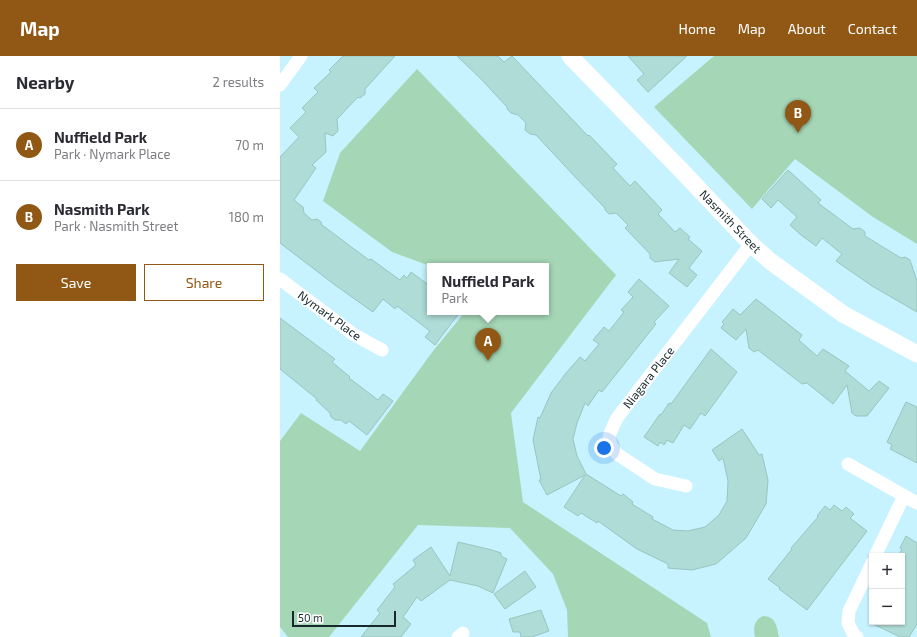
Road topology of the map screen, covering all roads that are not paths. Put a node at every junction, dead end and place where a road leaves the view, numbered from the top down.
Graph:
1 (301, 56) edge
2 (577, 58) edge
3 (280, 85) edge
4 (751, 244) junction
5 (280, 279) edge
6 (382, 350) dead end
7 (917, 354) edge
8 (848, 464) dead end
9 (686, 486) dead end
10 (904, 496) junction
11 (917, 503) edge
12 (876, 553) edge
13 (869, 569) edge
14 (857, 637) edge

1 - 3 street
2 - 4 street, Nasmith Street
4 - 7 street, Nasmith Street
4 - 9 street, Niagara Place
5 - 6 street, Nymark Place
8 - 10 street
10 - 11 street
10 - 12 street
13 - 14 street

